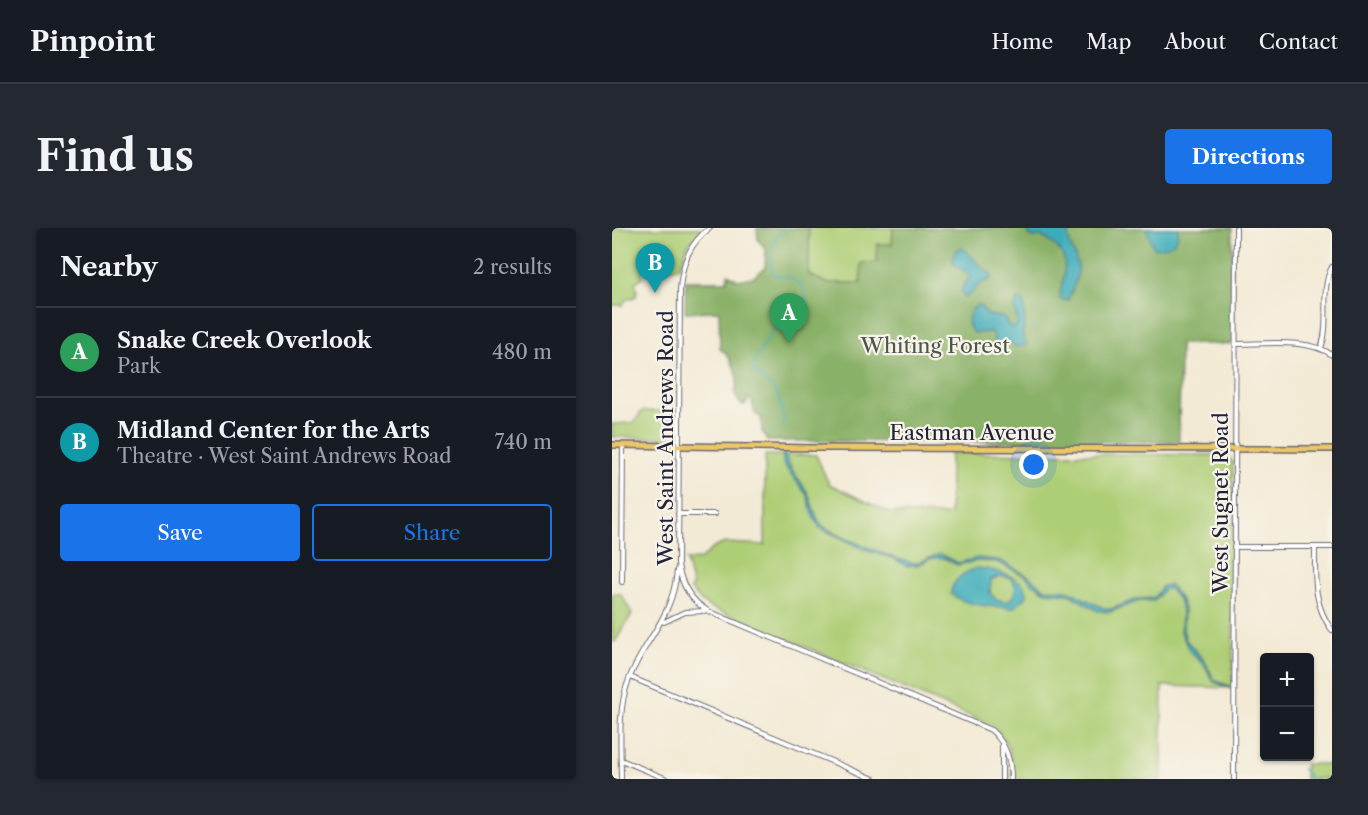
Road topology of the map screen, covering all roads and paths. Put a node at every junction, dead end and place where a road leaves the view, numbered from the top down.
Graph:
1 (710, 228) edge
2 (1236, 228) edge
3 (1332, 267) edge
4 (1236, 344) junction
5 (1321, 348) junction
6 (1332, 355) edge
7 (612, 445) edge
8 (623, 445) junction
9 (679, 445) junction
10 (1332, 449) edge
11 (1236, 450) junction
12 (678, 514) junction
13 (715, 514) dead end
14 (1234, 547) junction
15 (1315, 547) junction
16 (1332, 547) edge
17 (678, 564) junction
18 (622, 582) dead end
19 (708, 611) junction
20 (661, 624) junction
21 (1332, 630) edge
22 (630, 677) junction
23 (1002, 744) junction
24 (621, 760) junction
25 (621, 779) edge
26 (667, 779) edge
27 (874, 779) edge
28 (1002, 779) edge
29 (1011, 779) edge
30 (1234, 779) edge

1 - 9 street, West Saint Andrews Road
2 - 4 street, West Sugnet Road
3 - 5 street
4 - 5 street
4 - 11 street, West Sugnet Road
5 - 6 street
7 - 8 main road, Eastman Avenue
8 - 9 main road, Eastman Avenue
8 - 18 street
9 - 11 main road, Eastman Avenue
9 - 12 street, West Saint Andrews Road
10 - 11 main road, Eastman Avenue
11 - 14 street, West Sugnet Road
12 - 13 street
12 - 17 street, West Saint Andrews Road
14 - 15 street
14 - 30 street, West Sugnet Road
15 - 16 street
15 - 21 street
17 - 19 street, West Saint Andrews Road
17 - 20 street
19 - 20 street, West Saint Andrews Road
19 - 23 street, West Saint Andrews Road
20 - 22 street
22 - 24 street
22 - 27 street
23 - 28 street
23 - 29 street
24 - 25 street
24 - 26 street

